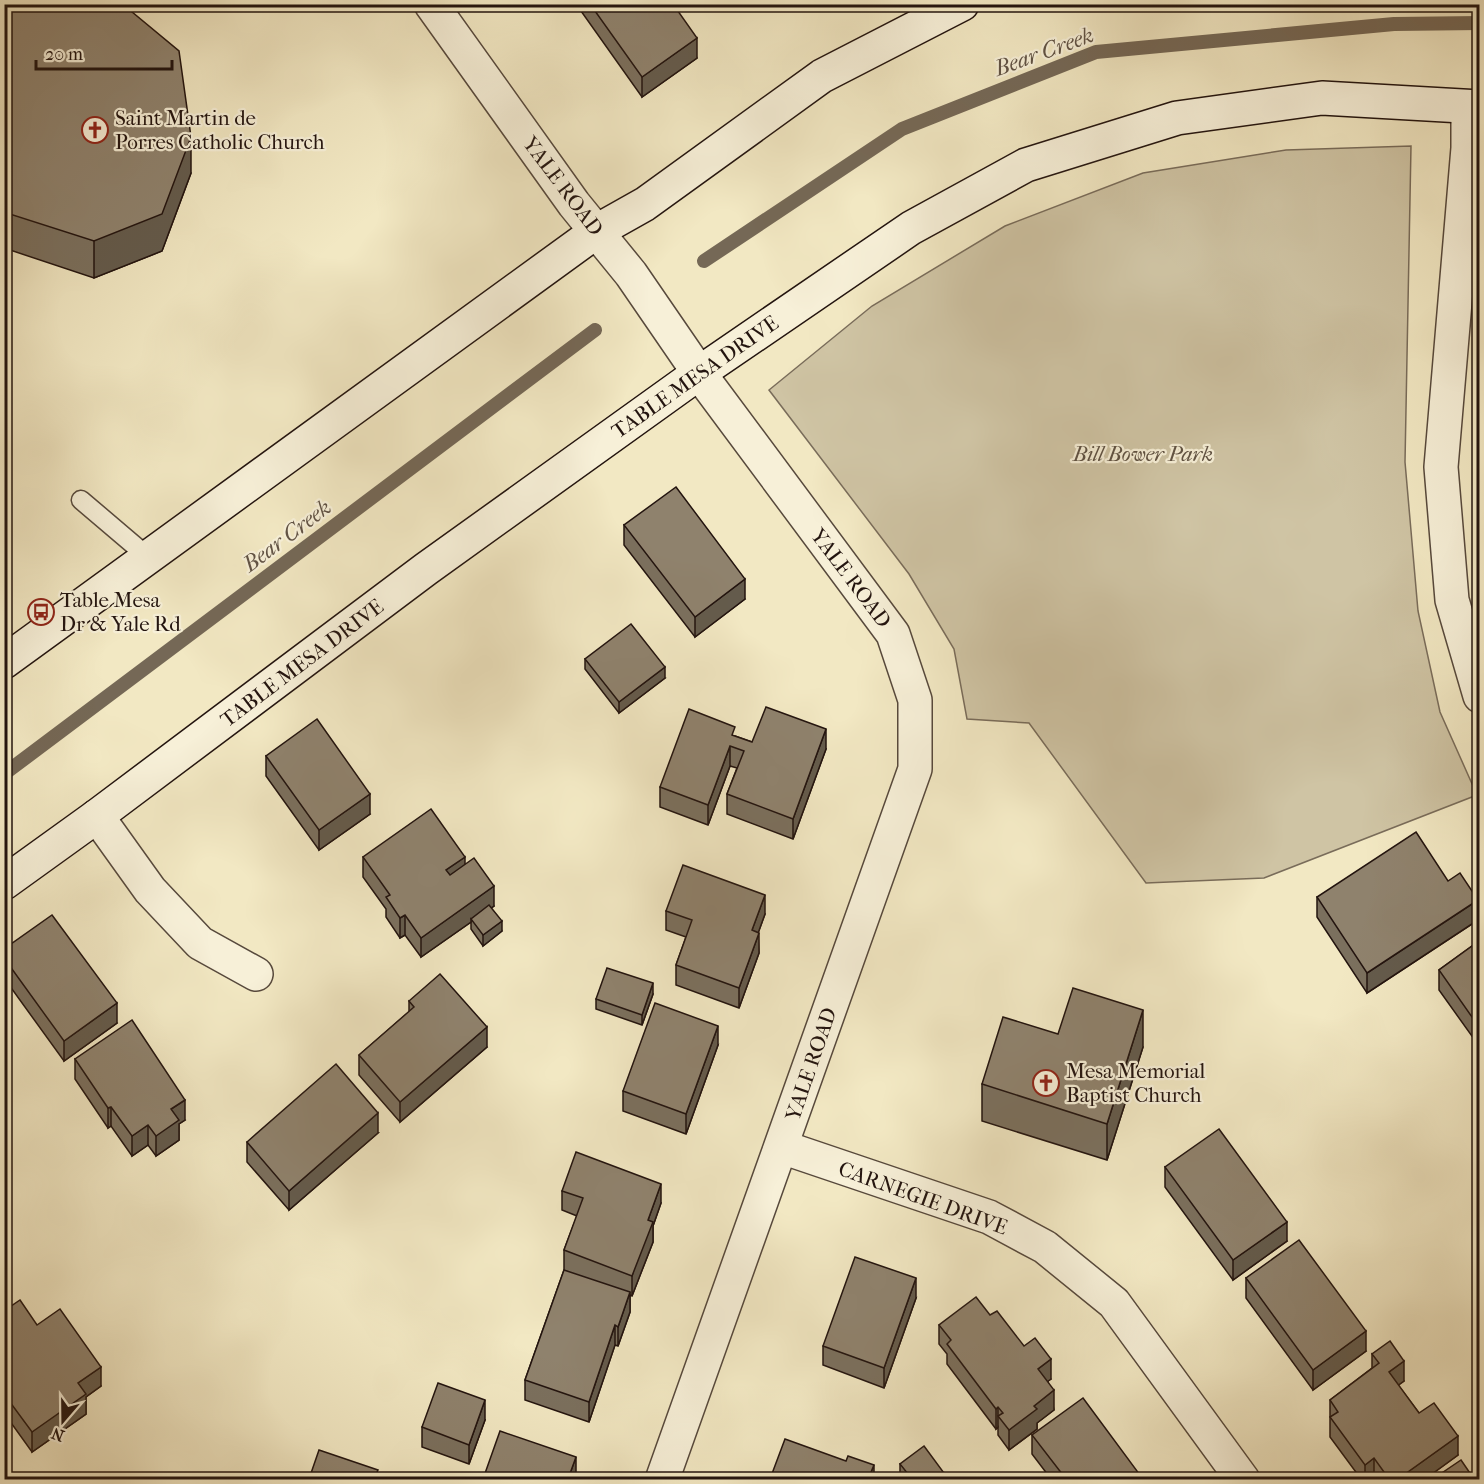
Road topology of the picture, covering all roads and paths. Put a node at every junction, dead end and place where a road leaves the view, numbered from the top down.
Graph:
1 (431, 4) edge
2 (962, 4) edge
3 (1474, 107) edge
4 (597, 231) junction
5 (699, 373) junction
6 (81, 500) dead end
7 (148, 557) junction
8 (4, 662) edge
9 (1479, 696) edge
10 (97, 816) junction
11 (4, 883) edge
12 (256, 974) dead end
13 (782, 1147) junction
14 (662, 1479) edge
15 (1243, 1479) edge

1 - 4 street, YALE ROAD
2 - 4 street
3 - 5 street, TABLE MESA DRIVE
3 - 9 street
4 - 5 street, YALE ROAD
4 - 7 street
5 - 10 street, TABLE MESA DRIVE
5 - 13 street, YALE ROAD
6 - 7 lane
7 - 8 street
10 - 11 street, TABLE MESA DRIVE
10 - 12 street
13 - 14 street, YALE ROAD
13 - 15 street, CARNEGIE DRIVE

